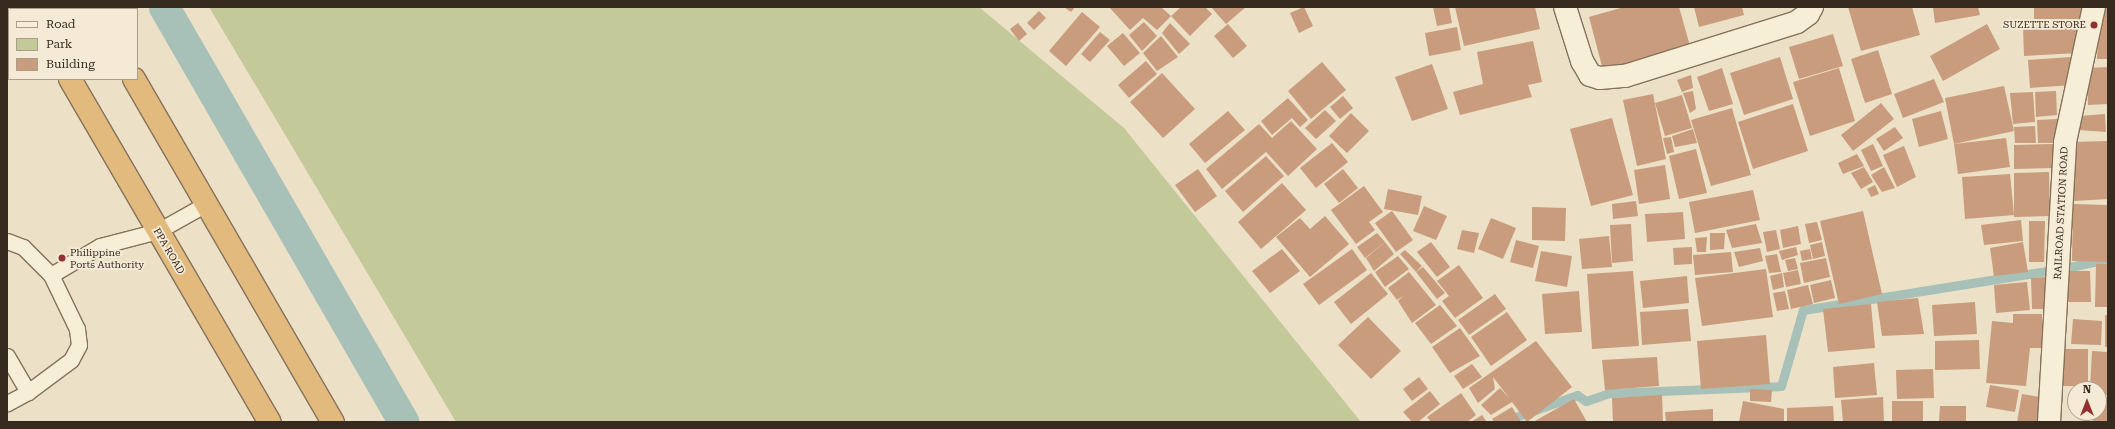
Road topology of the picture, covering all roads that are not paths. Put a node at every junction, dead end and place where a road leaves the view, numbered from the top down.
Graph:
1 (1565, 7) edge
2 (1812, 7) edge
3 (2094, 7) edge
4 (71, 80) edge
5 (135, 80) edge
6 (206, 204) junction
7 (158, 231) junction
8 (7, 241) edge
9 (51, 275) junction
10 (7, 356) edge
11 (28, 392) junction
12 (7, 403) edge
13 (270, 422) edge
14 (332, 422) edge
15 (2049, 422) edge

1 - 2 street
3 - 15 street, RAILROAD STATION ROAD
4 - 7 highway, PPA ROAD
5 - 6 highway
6 - 7 lane
6 - 14 highway
7 - 9 lane
7 - 13 highway, PPA ROAD
8 - 9 lane
9 - 11 lane
10 - 11 lane
11 - 12 lane

